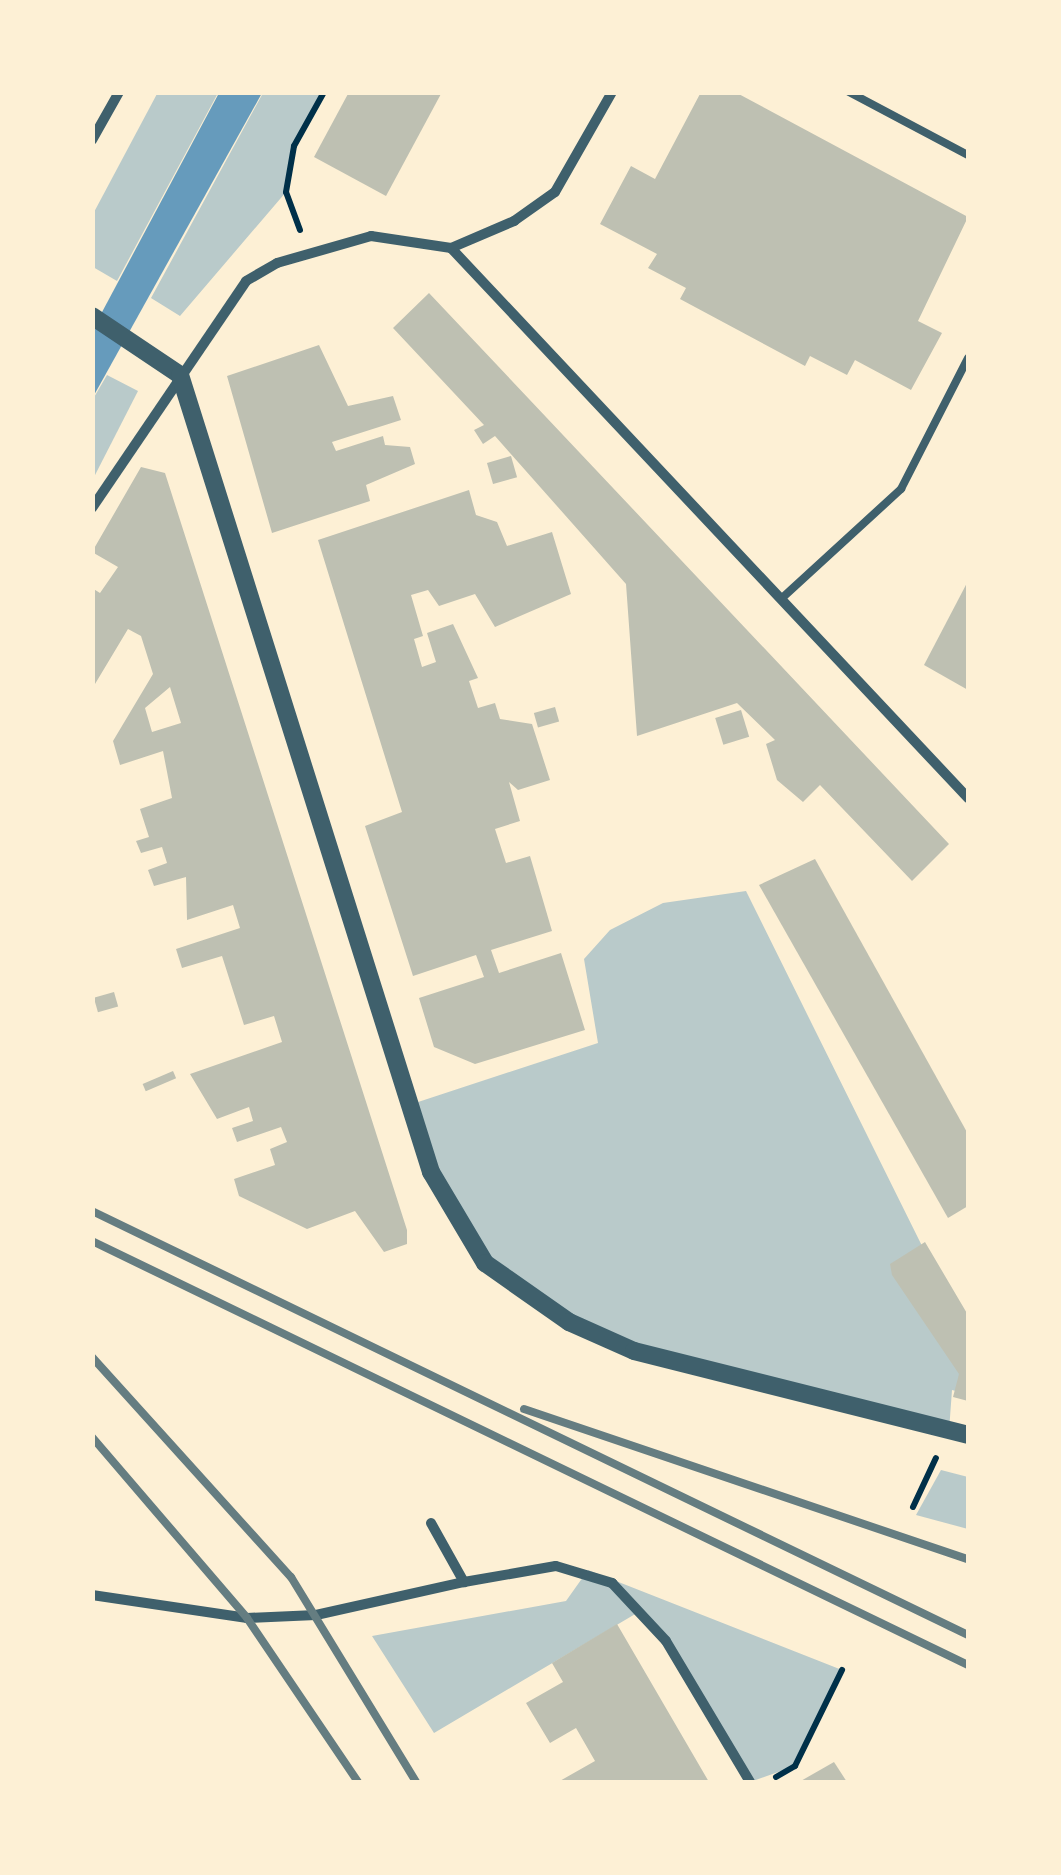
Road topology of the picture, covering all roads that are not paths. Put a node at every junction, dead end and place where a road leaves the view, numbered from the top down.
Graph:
1 (120, 92) edge
2 (612, 92) edge
3 (848, 92) edge
4 (92, 140) edge
5 (968, 155) edge
6 (451, 248) junction
7 (92, 316) edge
8 (968, 358) edge
9 (180, 374) junction
10 (92, 508) edge
11 (781, 599) junction
12 (968, 798) edge
13 (968, 1435) edge
14 (431, 1523) dead end
15 (464, 1582) junction
16 (92, 1595) edge
17 (750, 1782) edge

1 - 4 street
2 - 6 street
3 - 5 lane
6 - 9 street
6 - 11 street
7 - 9 street
8 - 11 lane
9 - 10 street
9 - 13 street
11 - 12 street
14 - 15 street
15 - 16 street
15 - 17 street

